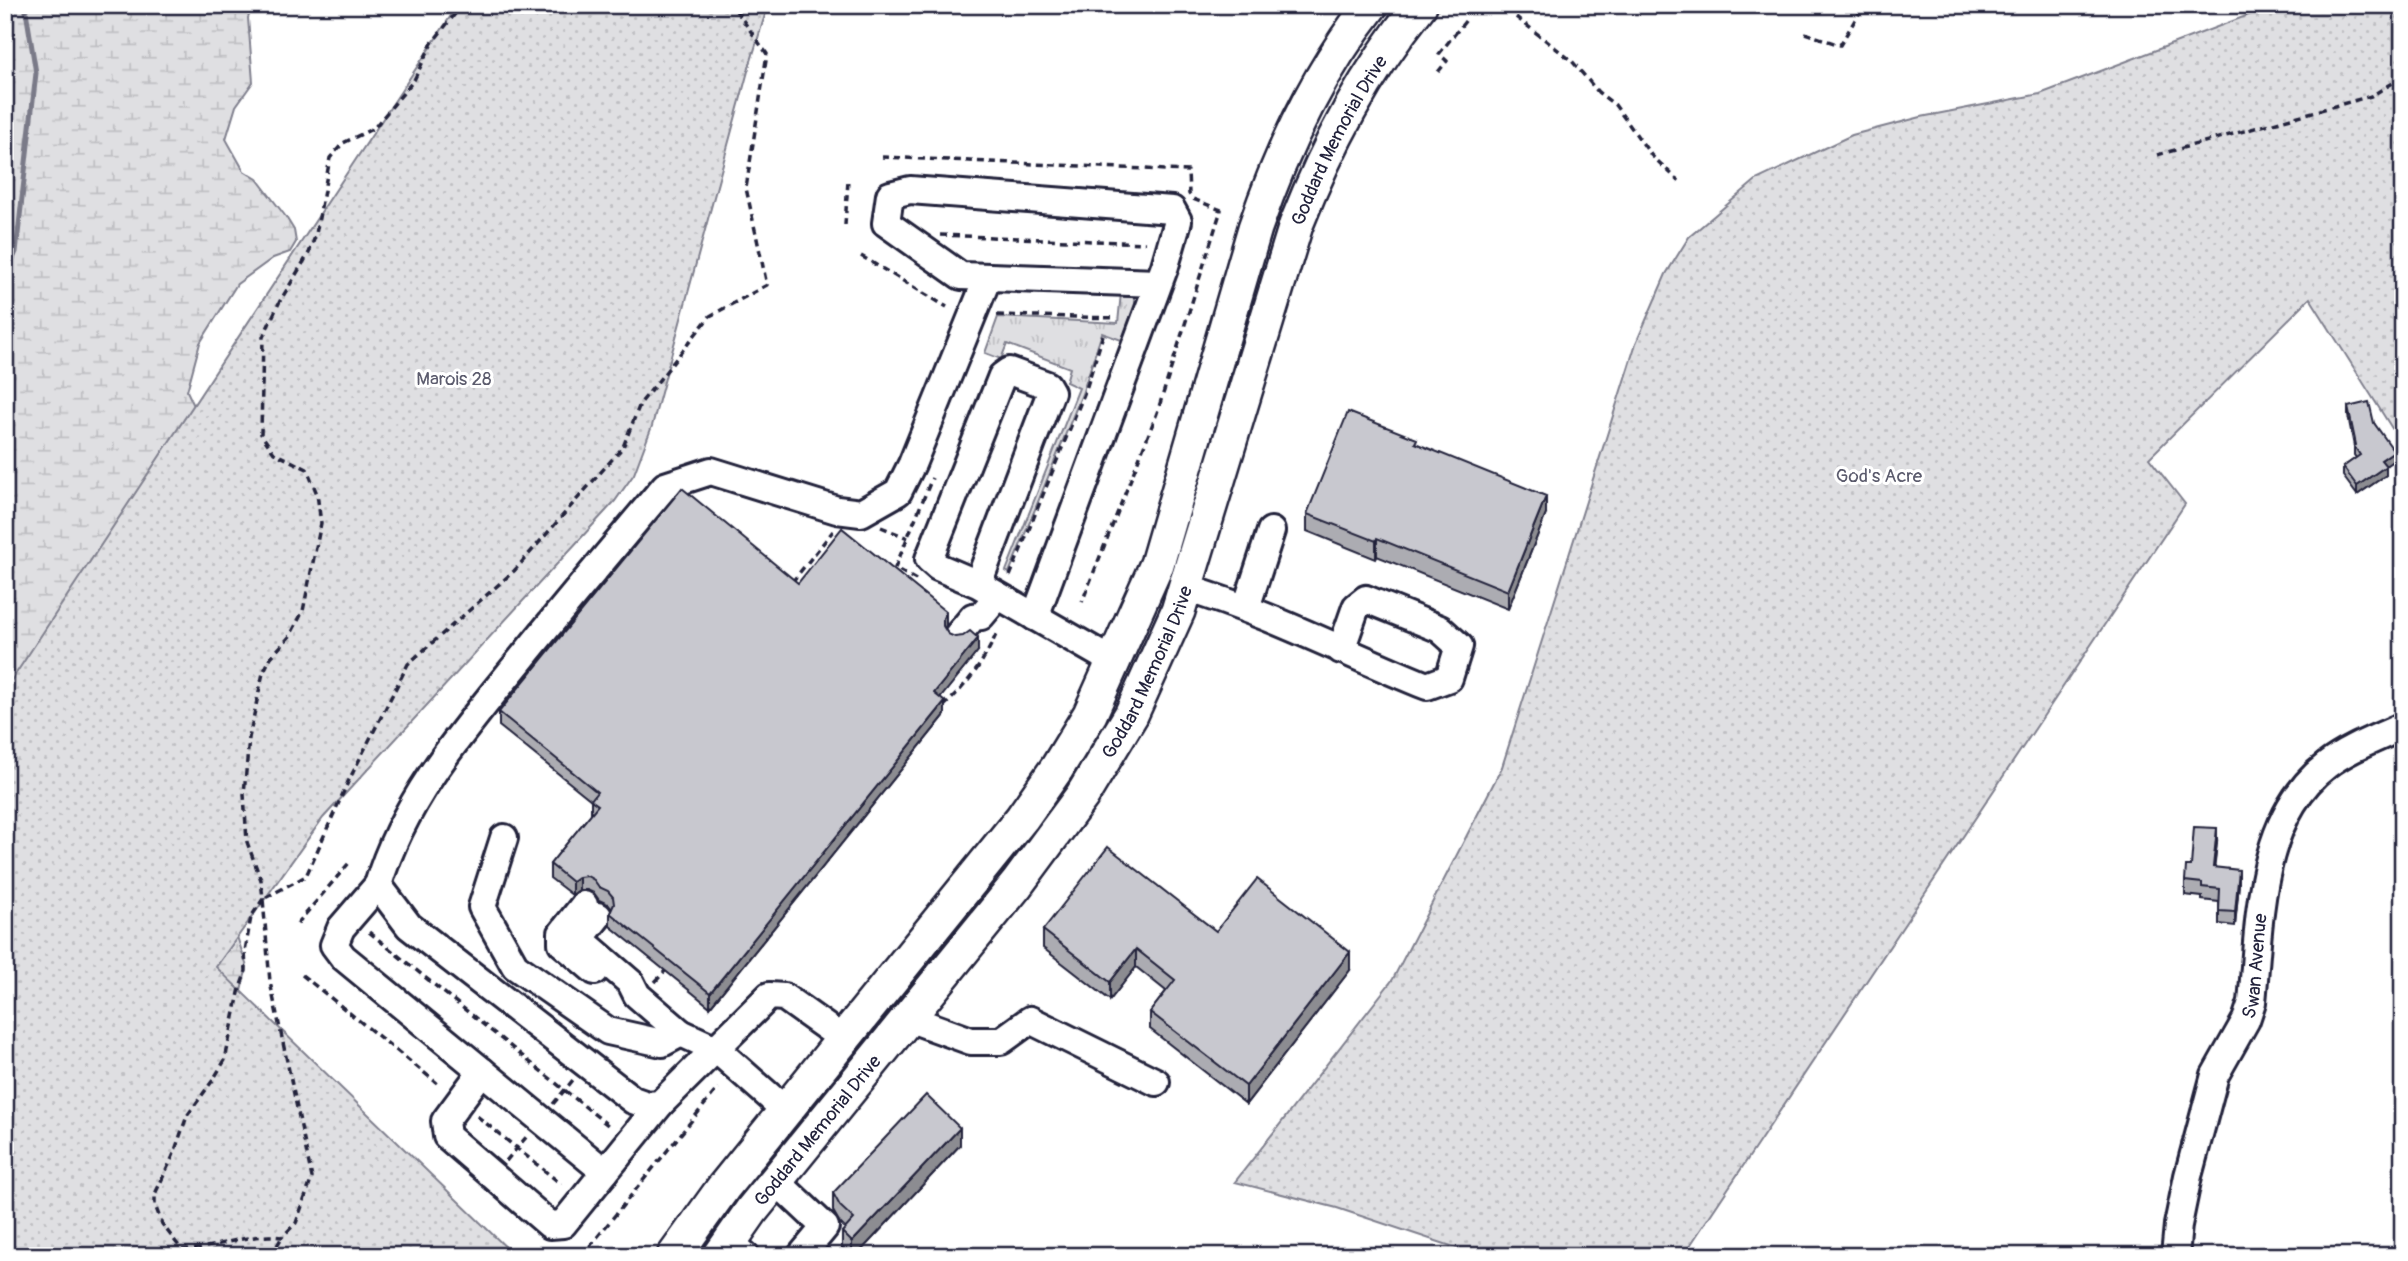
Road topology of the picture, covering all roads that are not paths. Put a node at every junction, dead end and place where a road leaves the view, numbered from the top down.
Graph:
1 (1371, 5) edge
2 (1420, 5) edge
3 (988, 277) junction
4 (1158, 283) junction
5 (1270, 531) dead end
6 (1185, 588) junction
7 (994, 600) junction
8 (1246, 608) junction
9 (1035, 617) junction
10 (964, 639) edge
11 (1341, 650) dead end
12 (1114, 662) junction
13 (2403, 726) edge
14 (504, 838) dead end
15 (378, 885) junction
16 (591, 911) dead end
17 (908, 1018) junction
18 (681, 1032) junction
19 (843, 1039) junction
20 (716, 1049) junction
21 (482, 1071) junction
22 (1156, 1082) dead end
23 (660, 1104) junction
24 (785, 1111) junction
25 (606, 1172) junction
26 (776, 1181) junction
27 (732, 1251) edge
28 (674, 1256) edge
29 (800, 1256) edge
30 (2175, 1256) edge

1 - 12 main road, Goddard Memorial Drive
2 - 6 main road, Goddard Memorial Drive
3 - 4 street
3 - 4 street
3 - 15 street
4 - 9 street
5 - 8 street
6 - 8 street
6 - 17 main road, Goddard Memorial Drive
7 - 7 street
7 - 9 street
7 - 10 street
8 - 11 street
9 - 12 street
12 - 19 main road, Goddard Memorial Drive
13 - 30 street, Swan Avenue
14 - 18 street
15 - 21 street
15 - 23 street
16 - 18 street
17 - 22 street
17 - 26 main road, Goddard Memorial Drive
18 - 20 street
19 - 20 street
19 - 24 main road, Goddard Memorial Drive
20 - 23 street
20 - 24 street
21 - 25 street
21 - 25 street
23 - 25 street
24 - 28 main road, Goddard Memorial Drive
26 - 27 main road, Goddard Memorial Drive
26 - 29 street

